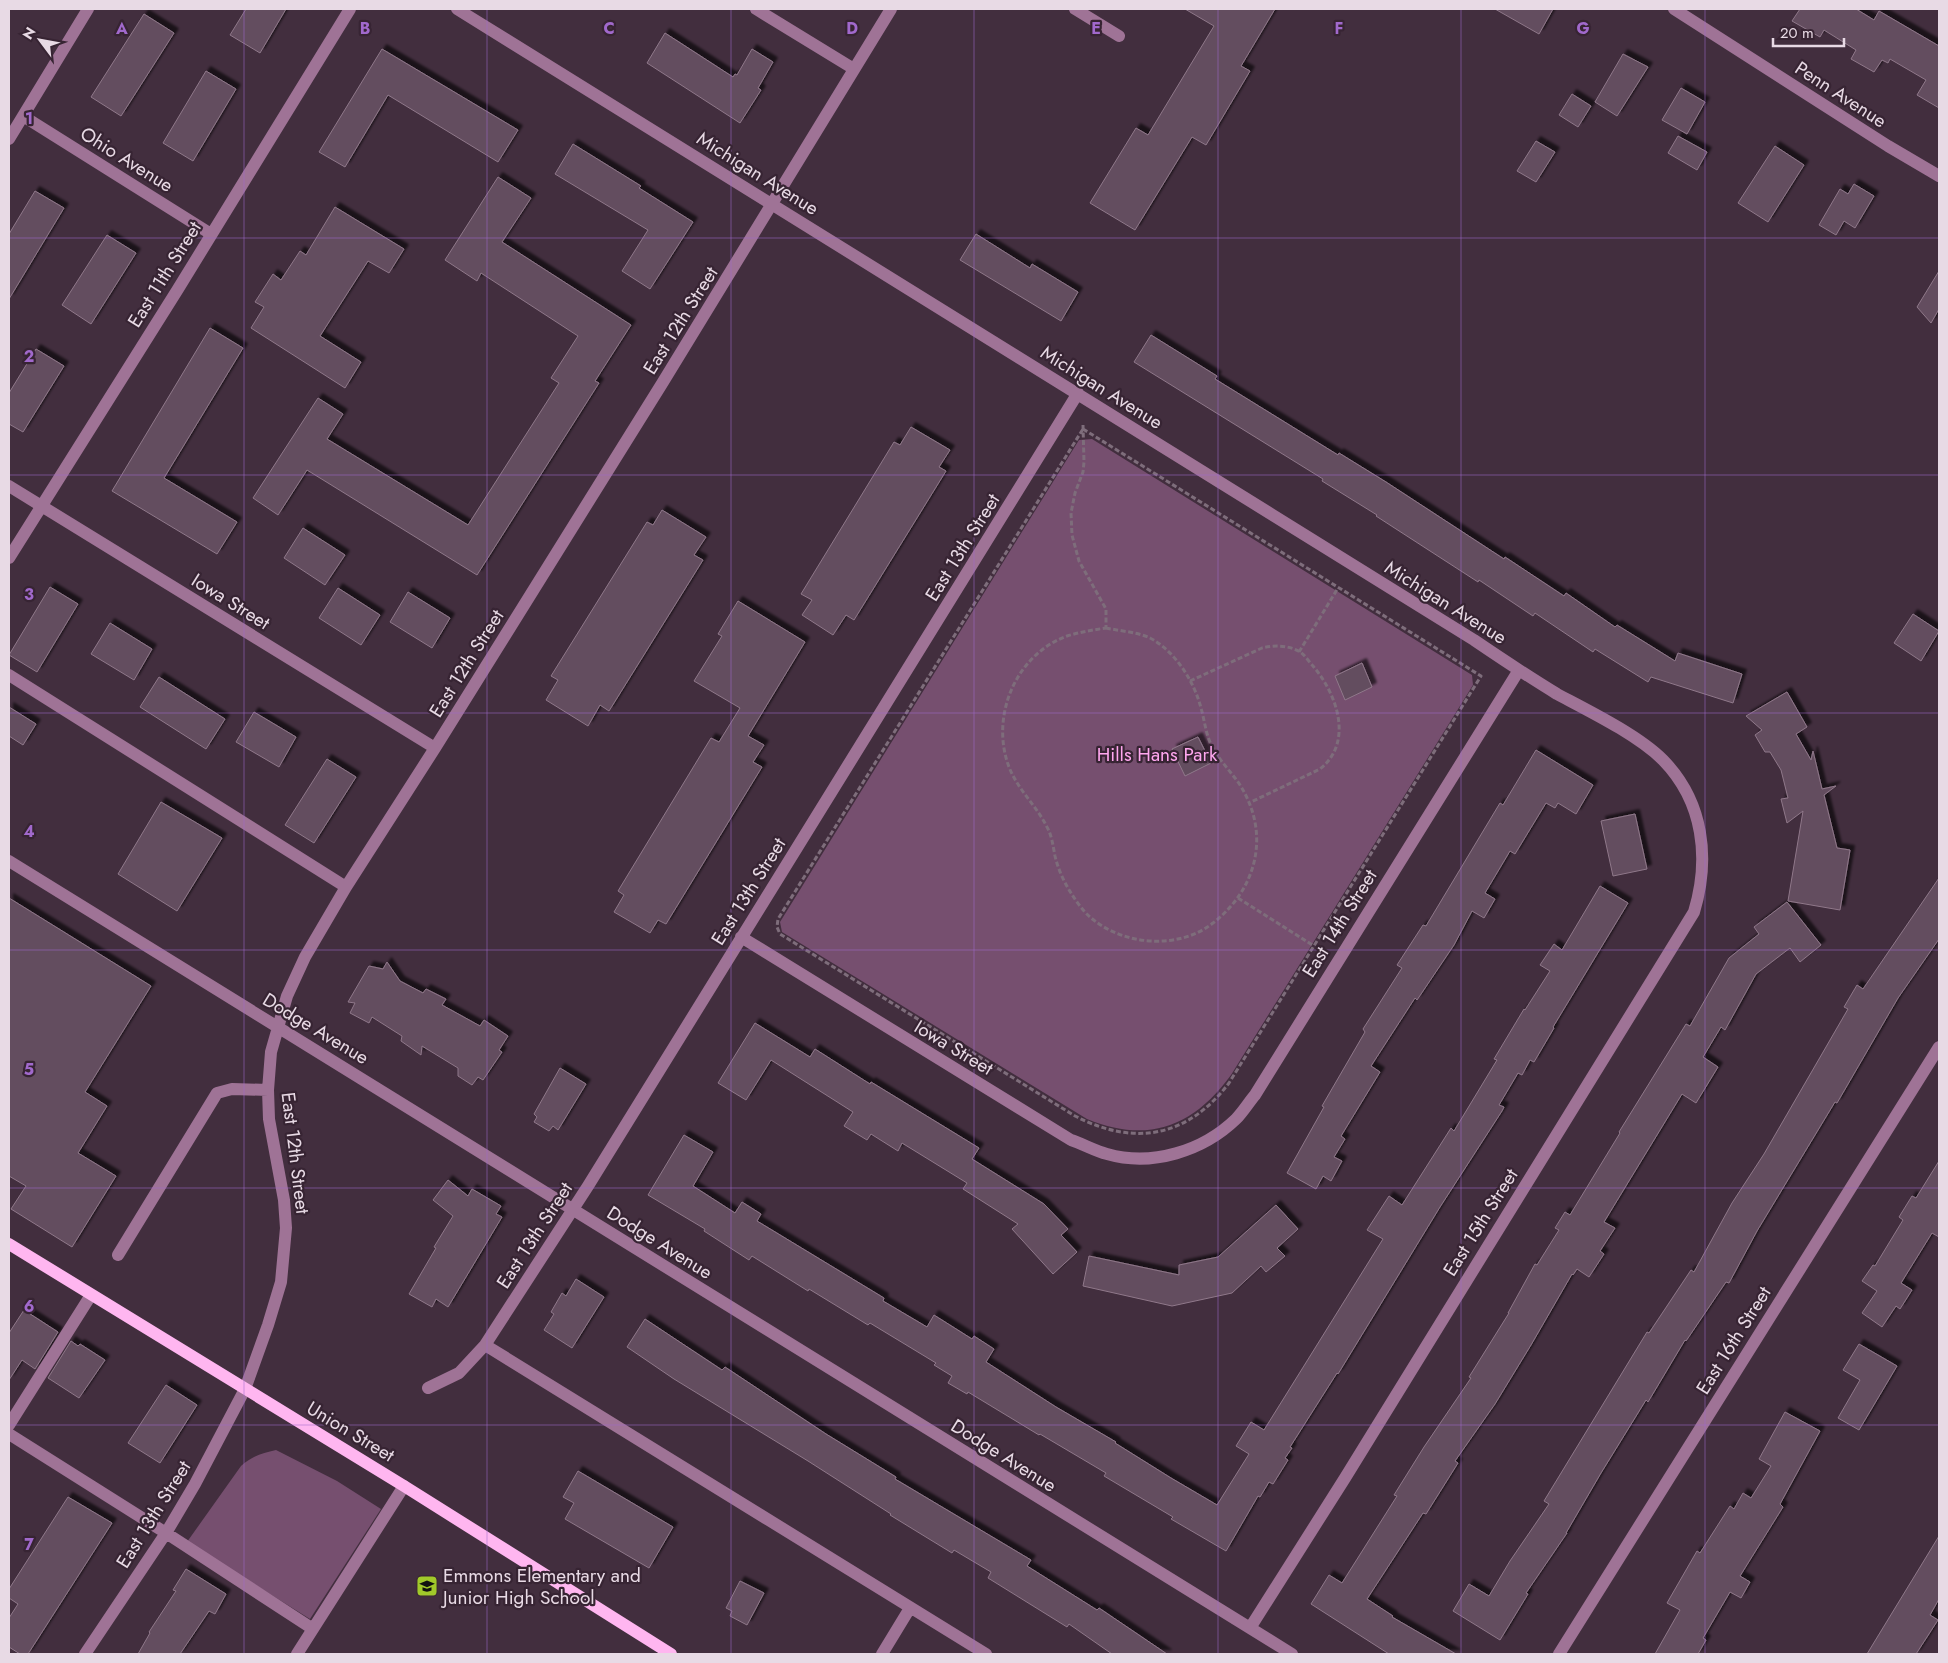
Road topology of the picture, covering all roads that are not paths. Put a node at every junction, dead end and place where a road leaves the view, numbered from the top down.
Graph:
1 (88, 9) edge
2 (350, 9) edge
3 (457, 9) edge
4 (756, 9) edge
5 (891, 9) edge
6 (1076, 9) edge
7 (1674, 9) edge
8 (1119, 36) dead end
9 (854, 69) junction
10 (23, 116) junction
11 (9, 139) edge
12 (1939, 176) edge
13 (773, 204) junction
14 (211, 234) junction
15 (1078, 393) junction
16 (9, 486) edge
17 (40, 506) junction
18 (9, 558) edge
19 (1519, 670) junction
20 (9, 675) edge
21 (435, 748) junction
22 (1699, 824) joint
23 (9, 861) edge
24 (346, 887) junction
25 (741, 937) junction
26 (278, 1027) junction
27 (1939, 1047) edge
28 (268, 1090) junction
29 (1158, 1157) joint
30 (572, 1210) junction
31 (9, 1244) edge
32 (118, 1255) dead end
33 (91, 1295) junction
34 (485, 1345) junction
35 (428, 1388) dead end
36 (245, 1389) junction
37 (9, 1425) edge
38 (9, 1434) edge
39 (404, 1486) junction
40 (166, 1532) junction
41 (910, 1608) junction
42 (1250, 1628) junction
43 (313, 1629) junction
44 (84, 1654) edge
45 (296, 1654) edge
46 (671, 1654) edge
47 (882, 1654) edge
48 (986, 1654) edge
49 (1292, 1654) edge
50 (1560, 1654) edge

1 - 10 street
2 - 14 street, East 11th Street
3 - 13 street, Michigan Avenue
4 - 9 street
5 - 9 street, East 12th Street
6 - 8 street
7 - 12 street, Penn Avenue
9 - 13 street, East 12th Street
10 - 11 street
10 - 14 street, Ohio Avenue
13 - 15 street, Michigan Avenue
13 - 21 street, East 12th Street
14 - 17 street, East 11th Street
15 - 19 street, Michigan Avenue
15 - 25 street, East 13th Street
16 - 17 street, Iowa Street
17 - 18 street, East 11th Street
17 - 21 street, Iowa Street
19 - 22 street, Michigan Avenue
19 - 29 street, East 14th Street
20 - 24 street
21 - 24 street, East 12th Street
22 - 42 street, East 15th Street
23 - 26 street, Dodge Avenue
24 - 26 street, East 12th Street
25 - 29 street, Iowa Street
25 - 30 street, East 13th Street
26 - 28 street, East 12th Street
26 - 30 street, Dodge Avenue
27 - 50 street, East 16th Street
28 - 32 street
28 - 36 street, East 12th Street
30 - 34 street, East 13th Street
30 - 42 street, Dodge Avenue
31 - 33 main road, Union Street
33 - 36 main road, Union Street
33 - 37 street
34 - 35 street, East 13th Street
34 - 41 street
36 - 39 main road, Union Street
36 - 40 street, East 13th Street
38 - 40 street
39 - 43 street
39 - 46 main road, Union Street
40 - 43 street
40 - 44 street, East 13th Street
41 - 47 street
41 - 48 street
42 - 49 street, Dodge Avenue
43 - 45 street

